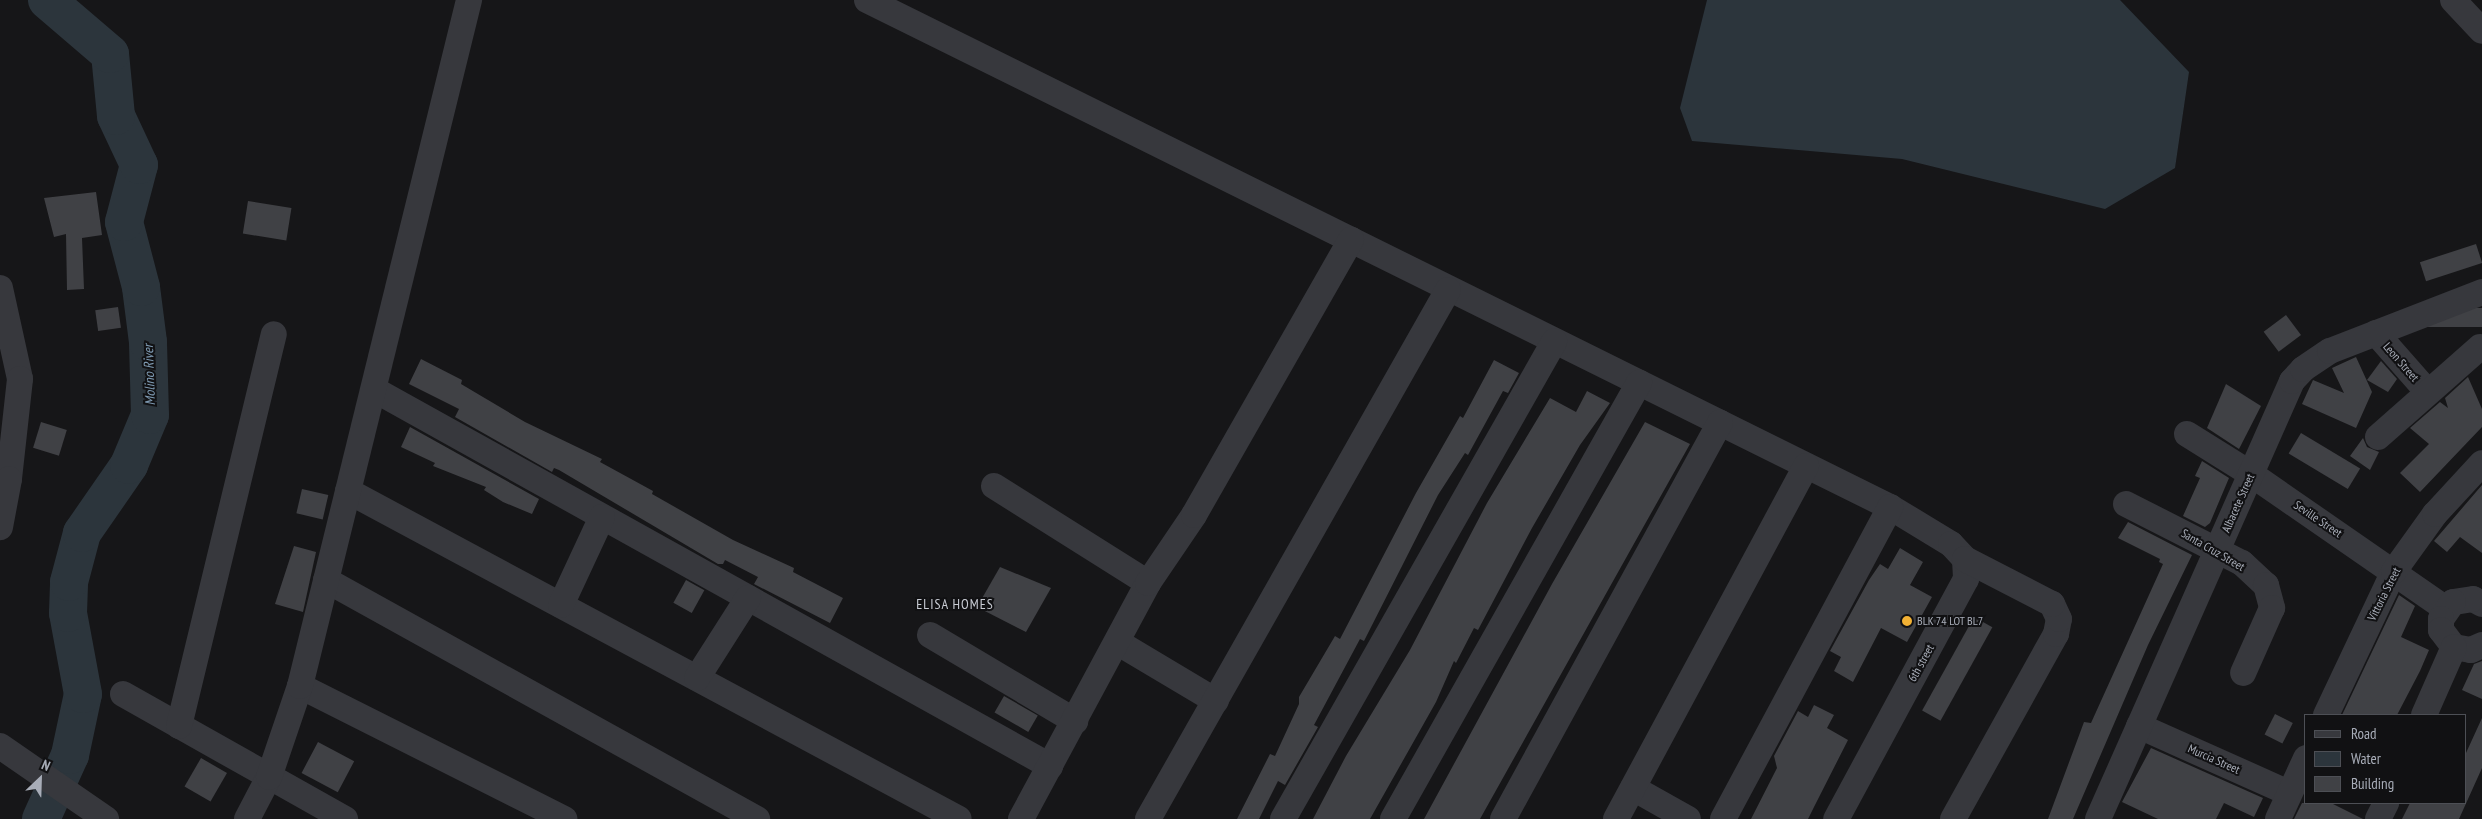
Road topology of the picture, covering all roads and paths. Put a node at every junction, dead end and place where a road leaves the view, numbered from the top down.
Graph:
1 (469, 0) edge
2 (867, 0) edge
3 (2453, 0) edge
4 (2482, 31) edge
5 (1351, 240) junction
6 (0, 288) edge
7 (1448, 290) junction
8 (2482, 292) edge
9 (2376, 333) junction
10 (274, 334) dead end
11 (1554, 342) junction
12 (2480, 348) dead end
13 (1639, 384) junction
14 (375, 390) junction
15 (2427, 391) junction
16 (1720, 423) junction
17 (2187, 434) dead end
18 (2378, 437) dead end
19 (2482, 463) edge
20 (1806, 466) junction
21 (2251, 474) junction
22 (994, 486) dead end
23 (348, 491) junction
24 (2126, 504) dead end
25 (1890, 507) junction
26 (602, 517) junction
27 (0, 527) edge
28 (2217, 549) junction
29 (1965, 559) junction
30 (2394, 571) junction
31 (326, 580) junction
32 (1148, 583) junction
33 (748, 598) junction
34 (2482, 604) edge
35 (561, 605) junction
36 (2446, 609) junction
37 (930, 636) dead end
38 (1117, 642) junction
39 (2482, 645) edge
40 (2454, 647) junction
41 (2243, 673) dead end
42 (697, 678) junction
43 (300, 686) junction
44 (123, 694) dead end
45 (1216, 701) junction
46 (2326, 714) edge
47 (2424, 714) edge
48 (1075, 721) junction
49 (179, 726) junction
50 (2139, 726) junction
51 (0, 746) edge
52 (2304, 762) edge
53 (1050, 766) junction
54 (269, 777) junction
55 (1633, 788) junction
56 (2289, 793) junction
57 (2386, 804) edge
58 (106, 819) edge
59 (247, 819) edge
60 (345, 819) edge
61 (564, 819) edge
62 (757, 819) edge
63 (959, 819) edge
64 (1021, 819) edge
65 (1148, 819) edge
66 (1284, 819) edge
67 (1393, 819) edge
68 (1503, 819) edge
69 (1616, 819) edge
70 (1688, 819) edge
71 (1723, 819) edge
72 (1836, 819) edge
73 (1953, 819) edge
74 (2098, 819) edge
75 (2278, 819) edge
76 (2378, 819) edge

1 - 14 street
2 - 5 street
3 - 4 street
5 - 7 street
5 - 32 street
6 - 27 street
7 - 11 street
7 - 45 street
8 - 9 street, Albacete Street
9 - 15 street, Leon Street
9 - 21 street, Albacete Street
10 - 49 street
11 - 13 street
11 - 66 street
12 - 15 street
13 - 16 street
13 - 67 street
14 - 23 street
14 - 26 street
15 - 18 street
16 - 20 street
16 - 68 street
17 - 21 street, Seville Street
19 - 30 street, Vittoria Street
20 - 25 street
20 - 55 street
21 - 28 street, Albacete Street
21 - 30 street, Seville Street
22 - 32 street
23 - 31 street
23 - 35 street
24 - 28 street, Santa Cruz Street
25 - 29 street
25 - 71 street
26 - 33 street
26 - 35 street
28 - 41 street, Santa Cruz Street
28 - 50 street, Albacete Street
29 - 72 street, 6th street
29 - 73 street
30 - 36 street, Seville Street
30 - 46 street, Vittoria Street
31 - 43 street
31 - 62 street
32 - 38 street
33 - 42 street
33 - 53 street
34 - 36 street
35 - 42 street
36 - 40 street
37 - 48 street
38 - 45 street
38 - 48 street
39 - 40 street
40 - 47 street
42 - 63 street
43 - 54 street
43 - 61 street
44 - 49 street
45 - 65 street
48 - 53 street
49 - 54 street
50 - 56 street, Murcia Street
50 - 74 street, Albacete Street
51 - 58 street
52 - 56 street
53 - 64 street
54 - 59 street
54 - 60 street
55 - 69 street
55 - 70 street
56 - 75 street
57 - 76 street

